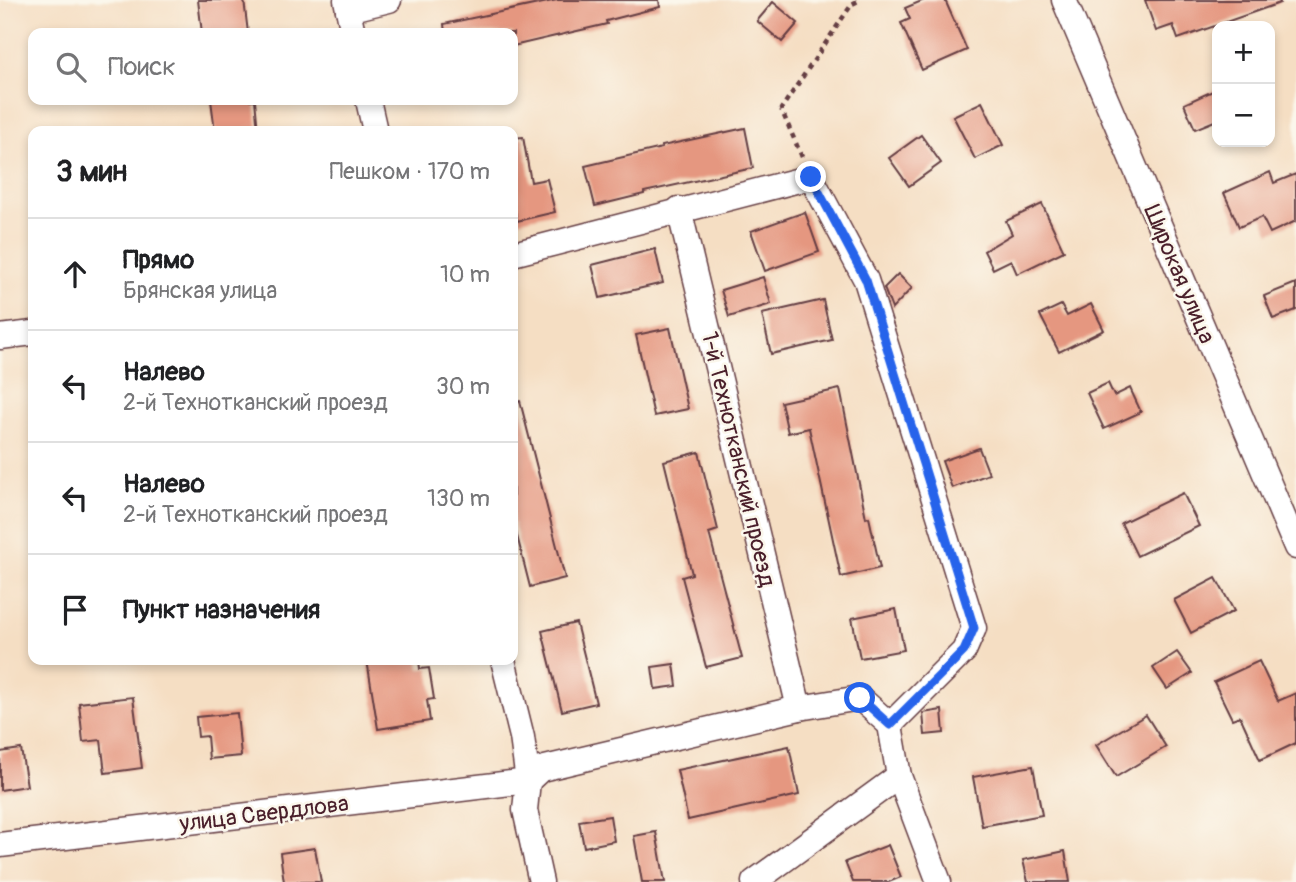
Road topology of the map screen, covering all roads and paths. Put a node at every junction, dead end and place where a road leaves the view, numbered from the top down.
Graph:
1 (389, 0) edge
2 (860, 0) edge
3 (1064, 0) edge
4 (349, 14) edge
5 (369, 105) edge
6 (374, 126) edge
7 (811, 177) junction
8 (680, 209) junction
9 (518, 253) edge
10 (28, 333) edge
11 (0, 337) edge
12 (1285, 492) edge
13 (1296, 547) edge
14 (504, 665) edge
15 (799, 708) junction
16 (890, 725) junction
17 (899, 776) junction
18 (528, 781) junction
19 (0, 845) edge
20 (541, 882) edge
21 (754, 882) edge
22 (939, 882) edge

1 - 4 street
2 - 7 path
3 - 12 street, Широкая улица
5 - 6 street
7 - 8 street
7 - 16 street
8 - 9 street
8 - 15 street, 1-й Технотканский проезд
10 - 11 street
12 - 13 street, Широкая улица
14 - 18 street
15 - 16 street
15 - 18 street
16 - 17 street
17 - 21 street
17 - 22 street
18 - 19 street, улица Свердлова
18 - 20 street

